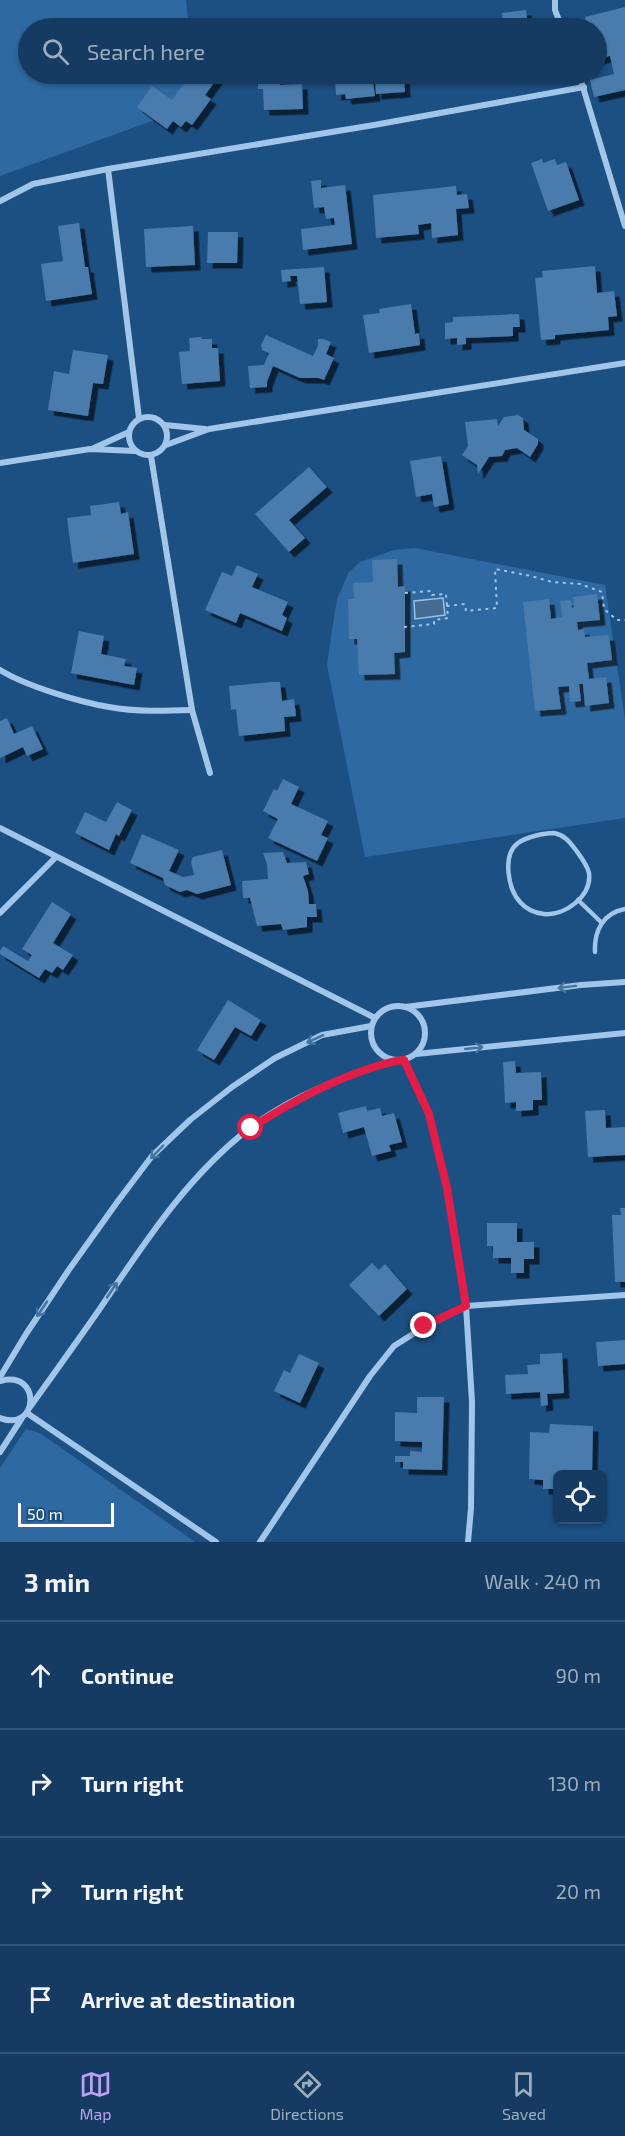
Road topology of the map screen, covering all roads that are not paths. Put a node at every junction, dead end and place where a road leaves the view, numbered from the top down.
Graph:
1 (555, 0) edge
2 (558, 18) edge
3 (583, 84) edge
4 (584, 87) junction
5 (108, 169) junction
6 (0, 201) edge
7 (625, 226) edge
8 (625, 363) edge
9 (139, 418) junction
10 (165, 425) junction
11 (209, 429) junction
12 (129, 432) junction
13 (166, 445) junction
14 (90, 449) junction
15 (135, 451) junction
16 (151, 456) junction
17 (0, 463) edge
18 (0, 670) edge
19 (192, 710) junction
20 (210, 773) dead end
21 (0, 828) edge
22 (56, 857) junction
23 (578, 900) junction
24 (625, 909) edge
25 (0, 913) edge
26 (602, 923) junction
27 (596, 952) dead end
28 (625, 982) edge
29 (405, 1007) junction
30 (375, 1018) junction
31 (371, 1026) junction
32 (625, 1034) edge
33 (416, 1054) junction
34 (394, 1060) junction
35 (404, 1060) junction
36 (625, 1295) edge
37 (466, 1306) junction
38 (0, 1379) edge
39 (26, 1412) junction
40 (0, 1419) edge
41 (0, 1452) edge
42 (216, 1542) edge
43 (260, 1542) edge
44 (468, 1542) edge

1 - 2 street
3 - 4 street
4 - 5 street
4 - 7 street
5 - 6 street
5 - 9 street
8 - 11 street
9 - 10 street
9 - 12 street
10 - 11 street
10 - 13 street
11 - 13 street
12 - 14 street
12 - 15 street
13 - 16 street
14 - 15 street
14 - 17 street
15 - 16 street
16 - 19 street
18 - 19 street
19 - 20 street
21 - 22 street
22 - 25 street
22 - 30 street
23 - 23 lane
23 - 26 lane
24 - 26 lane
26 - 27 lane
28 -> 29 street
29 - 30 street
29 - 33 street
30 - 31 street
31 - 34 street
31 -> 38 street
33 -> 32 street
33 - 35 street
34 - 35 street
39 -> 34 street
35 - 37 street
36 - 37 street
37 - 43 street
37 - 44 street
38 - 39 street
39 - 40 street
39 - 41 street
39 - 42 street

